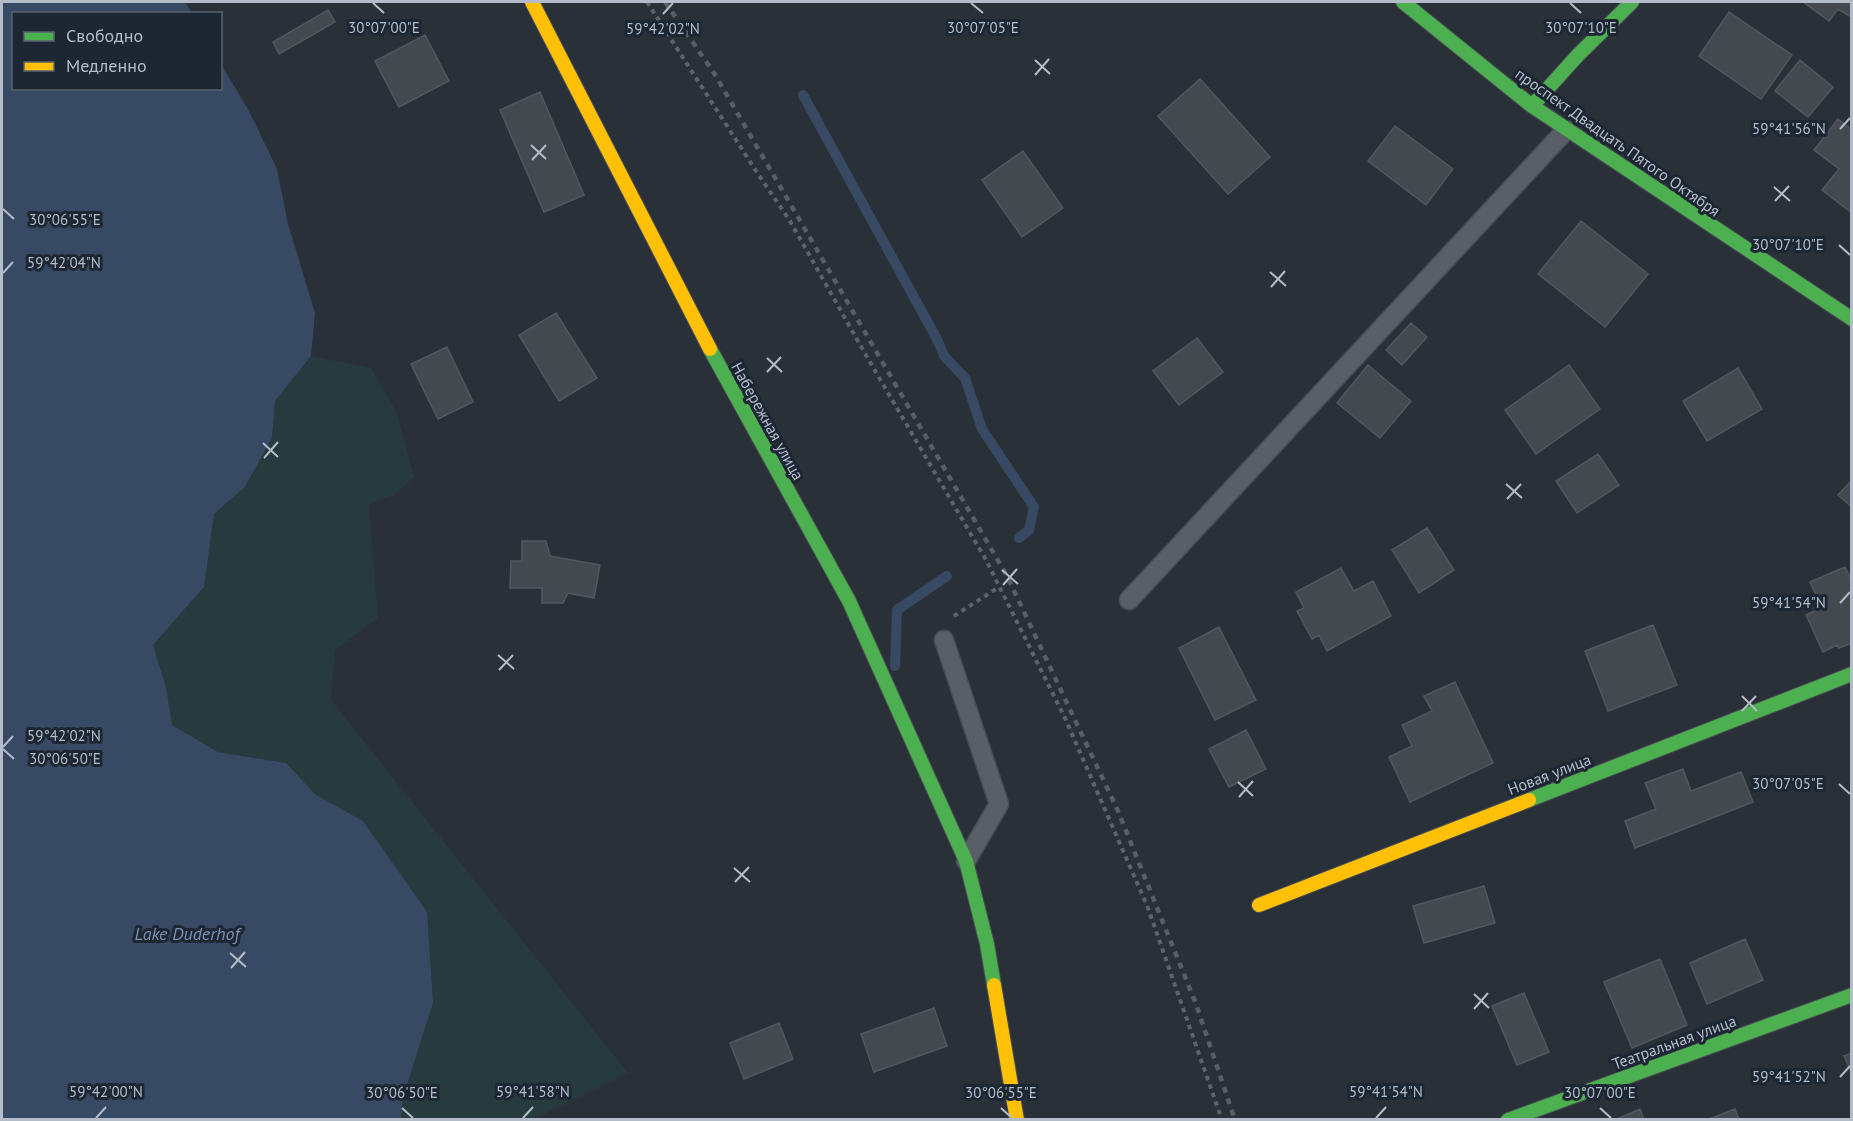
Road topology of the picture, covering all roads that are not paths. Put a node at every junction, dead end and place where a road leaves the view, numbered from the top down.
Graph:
1 (532, 2) edge
2 (1403, 2) edge
3 (1632, 2) edge
4 (1532, 106) junction
5 (1566, 130) junction
6 (1851, 319) edge
7 (1129, 600) dead end
8 (944, 640) dead end
9 (1851, 674) edge
10 (966, 861) junction
11 (1259, 905) dead end
12 (1851, 995) edge
13 (1017, 1119) edge
14 (1508, 1119) edge

1 - 10 street, Набережная улица
2 - 4 street, проспект Двадцать Пятого Октября
3 - 4 street
4 - 5 street, проспект Двадцать Пятого Октября
5 - 6 street, проспект Двадцать Пятого Октября
5 - 7 lane
8 - 10 lane
9 - 11 street, Новая улица
10 - 13 street, Набережная улица
12 - 14 street, Театральная улица

